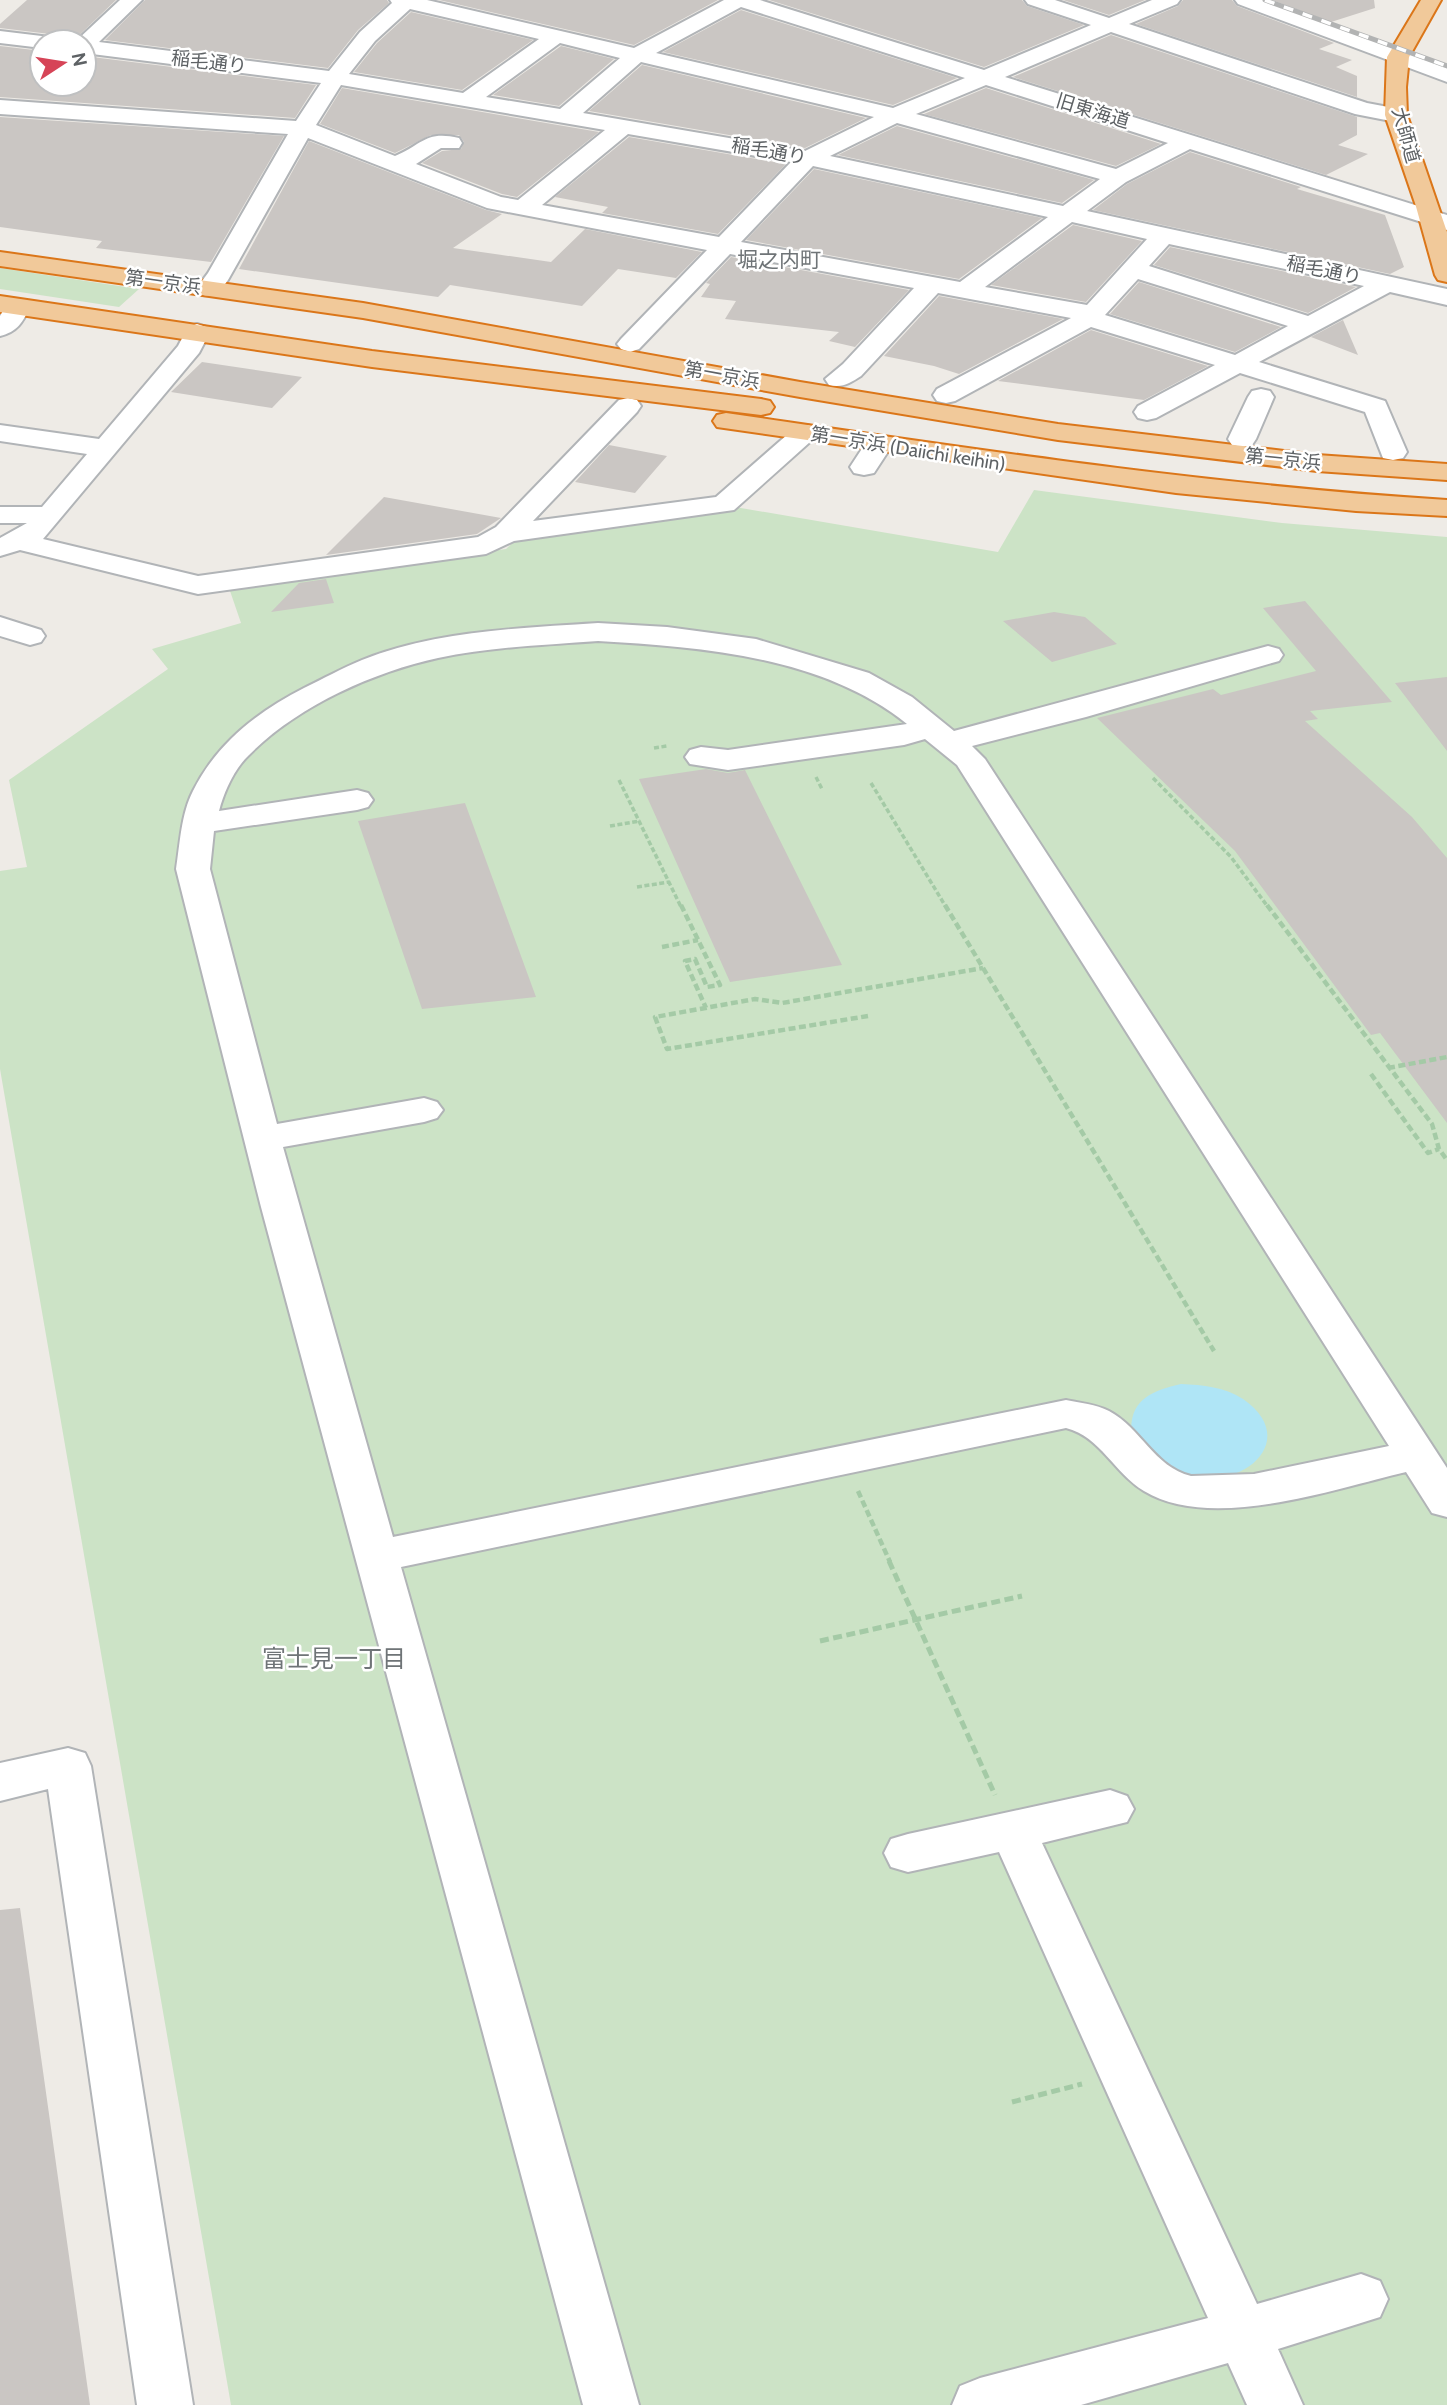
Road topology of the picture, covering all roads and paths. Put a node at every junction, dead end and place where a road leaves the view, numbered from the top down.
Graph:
1 (132, 0) edge
2 (739, 0) edge
3 (1035, 0) edge
4 (1170, 0) edge
5 (1245, 0) edge
6 (404, 1) edge
7 (1428, 1) edge
8 (1110, 25) junction
9 (98, 33) edge
10 (1410, 36) junction
11 (0, 37) edge
12 (555, 37) junction
13 (28, 40) edge
14 (1432, 44) dead end
15 (98, 48) edge
16 (635, 56) junction
17 (1398, 57) junction
18 (1447, 75) edge
19 (983, 77) junction
20 (335, 78) junction
21 (28, 94) edge
22 (468, 100) junction
23 (4, 112) edge
24 (895, 115) junction
25 (566, 116) junction
26 (1396, 116) junction
27 (625, 126) junction
28 (303, 128) junction
29 (1189, 141) junction
30 (451, 143) dead end
31 (808, 158) junction
32 (396, 164) junction
33 (1118, 177) junction
34 (523, 208) junction
35 (1069, 215) junction
36 (1439, 221) edge
37 (1163, 236) junction
38 (723, 245) junction
39 (0, 258) edge
40 (1135, 270) junction
41 (1447, 275) edge
42 (932, 284) junction
43 (1387, 284) junction
44 (208, 289) junction
45 (965, 290) junction
46 (246, 295) junction
47 (1447, 297) edge
48 (9, 306) edge
49 (1091, 316) junction
50 (412, 319) junction
51 (141, 323) junction
52 (1310, 325) junction
53 (0, 328) edge
54 (197, 332) junction
55 (630, 344) junction
56 (372, 359) junction
57 (1234, 365) junction
58 (838, 379) junction
59 (946, 395) junction
60 (1261, 397) dead end
61 (628, 406) junction
62 (1147, 412) dead end
63 (0, 433) edge
64 (807, 433) junction
65 (1242, 439) junction
66 (879, 444) junction
67 (106, 448) junction
68 (1128, 449) junction
69 (1393, 452) junction
70 (1447, 455) edge
71 (864, 467) dead end
72 (1447, 472) edge
73 (1447, 489) edge
74 (1447, 508) edge
75 (0, 515) edge
76 (49, 515) junction
77 (506, 533) junction
78 (9, 545) edge
79 (0, 626) edge
80 (30, 636) dead end
81 (1268, 655) dead end
82 (940, 734) junction
83 (701, 757) dead end
84 (1153, 778) dead end
85 (619, 780) dead end
86 (871, 783) dead end
87 (357, 800) dead end
88 (640, 821) junction
89 (199, 824) junction
90 (610, 826) dead end
91 (669, 882) junction
92 (637, 887) dead end
93 (698, 940) junction
94 (662, 947) dead end
95 (983, 968) junction
96 (706, 1008) junction
97 (868, 1016) dead end
98 (1447, 1057) edge
99 (1388, 1068) junction
100 (1371, 1074) dead end
101 (424, 1110) dead end
102 (262, 1139) junction
103 (1439, 1149) junction
104 (1447, 1160) edge
105 (1214, 1351) dead end
106 (1417, 1454) junction
107 (844, 1460) junction
108 (1447, 1502) edge
109 (378, 1556) junction
110 (1023, 1596) dead end
111 (916, 1620) junction
112 (820, 1642) dead end
113 (0, 1782) edge
114 (1110, 1809) dead end
115 (1001, 1816) junction
116 (908, 1853) dead end
117 (1087, 2083) dead end
118 (1012, 2102) dead end
119 (1361, 2299) dead end
120 (1243, 2333) junction
121 (165, 2405) edge
122 (611, 2405) edge
123 (980, 2405) edge
124 (1275, 2405) edge

1 - 9 street
2 - 16 street
2 - 19 street, 旧東海道
3 - 8 street
4 - 8 street
5 - 17 street
6 - 12 street
6 - 20 street
7 - 10 highway, 大師道
8 - 19 street
8 - 26 street
10 - 14 street
10 - 17 highway, 大師道
11 - 13 street
12 - 16 street
12 - 22 street
15 - 20 street, 稲毛通り
16 - 24 street
16 - 25 street
17 - 18 street
17 - 26 highway, 大師道
19 - 24 street
19 - 29 street, 旧東海道
20 - 22 street, 稲毛通り
20 - 28 street
21 - 23 street
22 - 25 street, 稲毛通り
23 - 28 street
24 - 31 street
24 - 33 street
25 - 27 street, 稲毛通り
26 - 36 highway, 大師道
27 - 31 street, 稲毛通り
27 - 34 street
28 - 32 street
28 - 44 street
29 - 33 street
29 - 36 street, 旧東海道
30 - 32 street
31 - 35 street, 稲毛通り
31 - 38 street
32 - 34 street
33 - 35 street
34 - 38 street
35 - 37 street, 稲毛通り
35 - 45 street
36 - 41 highway, 大師道
37 - 40 street
37 - 43 street, 稲毛通り
38 - 42 street
38 - 55 street
39 - 44 highway, 第一京浜
40 - 49 street
40 - 52 street
42 - 45 street
42 - 58 street
43 - 47 street, 稲毛通り
43 - 52 street
44 - 46 highway, 第一京浜
44 - 51 highway
45 - 49 street
46 - 50 highway, 第一京浜
46 - 54 highway
48 - 51 highway, 第一京浜
48 - 53 street
49 - 57 street
49 - 59 street
50 - 55 highway
50 - 68 highway, 第一京浜
51 - 54 highway, 第一京浜
52 - 57 street
54 - 56 highway, 第一京浜
54 - 67 street
55 - 58 highway
56 - 61 highway, 第一京浜 (Daiichi keihin)
56 - 68 highway, 第一京浜
57 - 62 street
57 - 69 street
58 - 59 highway
59 - 65 highway
60 - 65 street
61 - 64 highway, 第一京浜 (Daiichi keihin)
61 - 77 street
63 - 67 street
64 - 66 highway, 第一京浜 (Daiichi keihin)
64 - 77 street
65 - 69 highway
66 - 71 street
66 - 74 highway, 第一京浜 (Daiichi keihin)
67 - 76 street
68 - 72 highway, 第一京浜
68 - 73 highway, 第一京浜
69 - 70 highway
75 - 76 street
76 - 78 street
77 - 78 street
79 - 80 street
81 - 82 street
82 - 83 street
82 - 89 street
82 - 106 street
84 - 99 path
85 - 88 path
86 - 95 path
87 - 89 street
88 - 90 path
88 - 91 path
89 - 102 street
91 - 92 path
91 - 93 path
93 - 94 path
93 - 96 path
95 - 96 path
95 - 105 path
96 - 97 path
98 - 99 path
99 - 103 path
100 - 103 path
101 - 102 street
102 - 109 street
103 - 104 path
106 - 107 street
106 - 108 street
107 - 109 street
107 - 111 path
109 - 122 street
110 - 111 path
111 - 112 path
111 - 115 path
113 - 121 street
114 - 115 street
115 - 116 street
115 - 120 street
117 - 118 path
119 - 120 street
120 - 123 street
120 - 124 street

